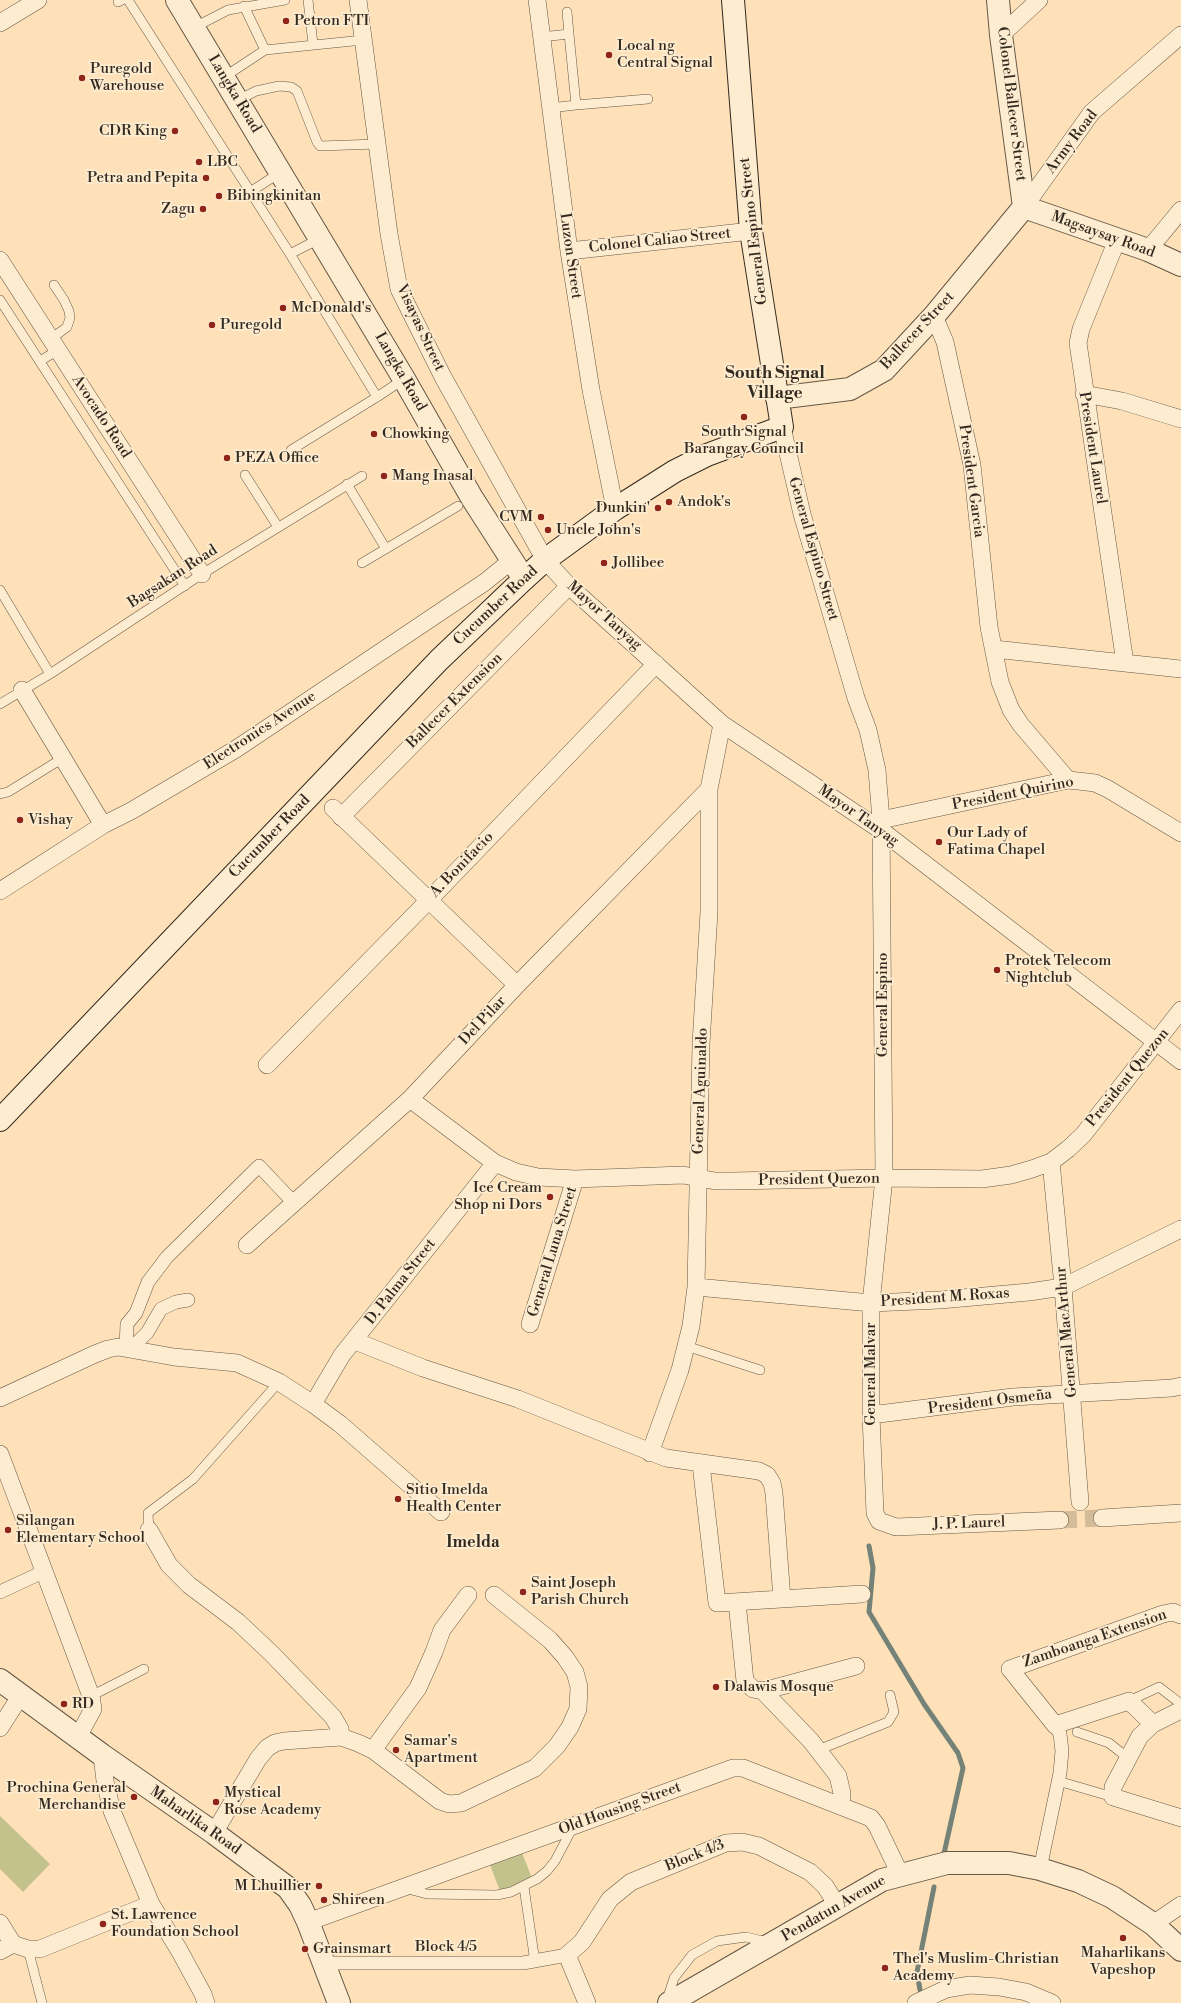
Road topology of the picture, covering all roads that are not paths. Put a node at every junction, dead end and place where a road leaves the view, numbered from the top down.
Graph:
1 (38, 0) edge
2 (128, 0) edge
3 (177, 0) edge
4 (285, 0) edge
5 (308, 0) edge
6 (358, 0) edge
7 (537, 0) edge
8 (733, 0) edge
9 (998, 0) edge
10 (1038, 0) edge
11 (244, 6) junction
12 (567, 12) dead end
13 (0, 23) edge
14 (195, 28) junction
15 (569, 34) junction
16 (1001, 35) junction
17 (1181, 35) edge
18 (541, 37) junction
19 (363, 40) junction
20 (313, 44) junction
21 (265, 50) junction
22 (224, 77) junction
23 (648, 99) dead end
24 (238, 100) junction
25 (576, 105) junction
26 (550, 108) junction
27 (377, 144) junction
28 (281, 172) junction
29 (250, 192) junction
30 (1024, 208) junction
31 (1181, 210) edge
32 (751, 231) junction
33 (320, 238) junction
34 (1117, 240) junction
35 (1148, 250) junction
36 (569, 251) junction
37 (290, 254) junction
38 (0, 260) edge
39 (1181, 265) edge
40 (54, 285) dead end
41 (0, 300) edge
42 (934, 316) junction
43 (55, 345) junction
44 (40, 361) junction
45 (404, 379) junction
46 (1084, 394) junction
47 (377, 397) junction
48 (777, 398) junction
49 (1181, 420) edge
50 (782, 427) junction
51 (291, 450) dead end
52 (245, 475) dead end
53 (362, 476) dead end
54 (347, 484) junction
55 (458, 506) dead end
56 (615, 509) junction
57 (278, 527) junction
58 (386, 549) junction
59 (512, 560) junction
60 (545, 560) junction
61 (362, 563) dead end
62 (202, 574) junction
63 (524, 579) junction
64 (185, 586) junction
65 (569, 586) junction
66 (0, 590) edge
67 (994, 648) junction
68 (1125, 662) junction
69 (656, 664) junction
70 (1181, 669) edge
71 (50, 674) junction
72 (22, 690) junction
73 (0, 704) edge
74 (722, 724) junction
75 (63, 758) junction
76 (1068, 780) junction
77 (709, 789) junction
78 (0, 794) edge
79 (103, 825) junction
80 (882, 826) junction
81 (1181, 834) edge
82 (0, 891) edge
83 (429, 900) junction
84 (518, 985) junction
85 (1181, 1010) edge
86 (1157, 1042) junction
87 (1181, 1061) edge
88 (267, 1065) dead end
89 (410, 1099) junction
90 (0, 1120) edge
91 (1051, 1162) junction
92 (495, 1163) junction
93 (699, 1178) junction
94 (884, 1178) junction
95 (575, 1179) junction
96 (294, 1203) junction
97 (1181, 1229) edge
98 (248, 1244) dead end
99 (696, 1287) junction
100 (1063, 1287) junction
101 (188, 1300) dead end
102 (871, 1303) junction
103 (530, 1324) dead end
104 (355, 1341) junction
105 (686, 1346) junction
106 (128, 1348) junction
107 (760, 1370) dead end
108 (279, 1382) junction
109 (1181, 1386) edge
110 (1072, 1393) junction
111 (0, 1398) edge
112 (313, 1404) junction
113 (871, 1415) junction
114 (650, 1453) junction
115 (0, 1454) edge
116 (701, 1464) junction
117 (1080, 1502) dead end
118 (1181, 1513) edge
119 (444, 1516) dead end
120 (1102, 1518) tunnel mouth
121 (1060, 1520) tunnel mouth
122 (879, 1521) joint
123 (149, 1530) joint
124 (43, 1572) junction
125 (491, 1591) dead end
126 (0, 1592) edge
127 (470, 1592) dead end
128 (862, 1594) dead end
129 (782, 1599) junction
130 (736, 1602) junction
131 (1181, 1615) edge
132 (856, 1666) dead end
133 (144, 1669) dead end
134 (0, 1680) edge
135 (763, 1690) junction
136 (21, 1695) junction
137 (890, 1695) dead end
138 (91, 1696) junction
139 (1129, 1701) junction
140 (1181, 1704) edge
141 (1181, 1710) edge
142 (1153, 1724) junction
143 (1055, 1725) junction
144 (0, 1728) edge
145 (1078, 1732) dead end
146 (78, 1737) junction
147 (341, 1737) junction
148 (372, 1750) junction
149 (818, 1750) junction
150 (102, 1755) junction
151 (1128, 1758) junction
152 (1058, 1781) junction
153 (1113, 1797) junction
154 (841, 1805) junction
155 (1181, 1818) edge
156 (574, 1826) junction
157 (214, 1833) junction
158 (1040, 1869) junction
159 (900, 1874) junction
160 (403, 1887) junction
161 (524, 1887) junction
162 (151, 1904) junction
163 (837, 1904) junction
164 (1181, 1905) edge
165 (308, 1922) junction
166 (0, 1923) edge
167 (1153, 1924) junction
168 (774, 1944) junction
169 (14, 1948) edge
170 (1181, 1950) edge
171 (567, 1955) junction
172 (535, 1962) junction
173 (325, 1964) junction
174 (927, 2001) edge
175 (42, 2003) edge
176 (206, 2003) edge
177 (339, 2003) edge
178 (587, 2003) edge
179 (668, 2003) edge
180 (1052, 2003) edge

1 - 13 street
2 - 29 lane
3 - 14 street, Langka Road
4 - 11 lane
5 - 20 lane
6 - 19 street, Visayas Street
7 - 18 street, Luzon Street
8 - 32 street, General Espino Street
9 - 16 street, Colonel Ballecer Street
10 - 16 street
11 - 14 lane
11 - 21 lane
12 - 15 lane
14 - 22 street, Langka Road
15 - 18 lane
15 - 25 lane
16 - 30 street, Colonel Ballecer Street
17 - 30 street, Army Road
18 - 26 street, Luzon Street
19 - 20 lane
19 - 27 street, Visayas Street
20 - 21 lane
21 - 22 lane
22 - 24 street, Langka Road
23 - 25 lane
24 - 27 lane
24 - 28 street, Langka Road
25 - 26 lane
26 - 36 street, Luzon Street
27 - 60 street, Visayas Street
28 - 29 lane
28 - 33 street, Langka Road
29 - 37 lane
30 - 34 street, Magsaysay Road
30 - 42 street, Ballecer Street
31 - 35 street
32 - 36 street, Colonel Caliao Street
32 - 48 street, General Espino Street
33 - 37 lane
33 - 45 street, Langka Road
34 - 35 street, Magsaysay Road
34 - 46 street, President Laurel
35 - 39 street, Magsaysay Road
36 - 56 street, Luzon Street
37 - 47 lane
38 - 43 street, Avocado Road
40 - 43 lane
41 - 44 lane
42 - 48 street, Ballecer Street
42 - 67 street, President Garcia
43 - 44 lane
43 - 62 street, Avocado Road
44 - 64 lane
45 - 47 lane
45 - 59 street, Langka Road
46 - 49 street
46 - 68 street, President Laurel
47 - 51 lane
48 - 50 street, General Espino Street
50 - 56 street
50 - 80 street, General Espino Street
52 - 57 lane
53 - 54 lane, Bagsakan Road
54 - 57 lane, Bagsakan Road
54 - 58 lane
55 - 58 lane
56 - 60 street
57 - 62 lane, Bagsakan Road
58 - 61 lane
59 - 63 street, Langka Road
59 - 79 street, Electronics Avenue
60 - 63 street, Cucumber Road
60 - 65 street, Mayor Tanyag
62 - 64 lane, Bagsakan Road
63 - 90 street, Cucumber Road
64 - 71 lane, Bagsakan Road
65 - 69 street, Mayor Tanyag
65 - 83 street, Ballecer Extension
66 - 71 lane
67 - 68 street
67 - 76 street, President Garcia
68 - 70 street
69 - 74 street, Mayor Tanyag
69 - 83 street, A. Bonifacio
71 - 72 lane, Bagsakan Road
72 - 73 lane, Bagsakan Road
72 - 75 street
74 - 77 street, General Aguinaldo
74 - 80 street, Mayor Tanyag
75 - 78 lane
75 - 79 street
76 - 80 street, President Quirino
76 - 81 street, President Quirino
77 - 84 street, Del Pilar
77 - 93 street, General Aguinaldo
79 - 82 street, Electronics Avenue
80 - 86 street, Mayor Tanyag
80 - 94 street, General Espino
83 - 84 street
83 - 88 street, A. Bonifacio
84 - 89 street, Del Pilar
85 - 86 street, President Quezon
86 - 87 street, Mayor Tanyag
86 - 91 street, President Quezon
89 - 92 street, President Quezon
89 - 96 street, Del Pilar
91 - 94 street, President Quezon
91 - 100 street, General MacArthur
92 - 95 street, President Quezon
92 - 104 street, D. Palma Street
93 - 94 street, President Quezon
93 - 95 street, President Quezon
93 - 99 street, General Aguinaldo
94 - 102 street, General Malvar
95 - 103 street, General Luna Street
96 - 98 street, Del Pilar
96 - 106 street
97 - 100 street, President M. Roxas
99 - 102 street, President M. Roxas
99 - 105 street, General Aguinaldo
100 - 102 street, President M. Roxas
100 - 110 street, General MacArthur
101 - 106 street
102 - 113 street, General Malvar
104 - 112 street, D. Palma Street
104 - 114 street
105 - 107 lane
105 - 114 street, General Aguinaldo
106 - 108 street
106 - 111 street
108 - 112 street
108 - 123 lane
109 - 110 street, President Osmeña
110 - 113 street, President Osmeña
110 - 117 street, General MacArthur
112 - 119 street
113 - 122 street, General Malvar
114 - 116 street
115 - 124 street
116 - 129 street
116 - 130 street
118 - 120 street
121 - 122 street, J. P. Laurel
123 - 147 street
124 - 126 street
124 - 138 street
125 - 148 street
127 - 148 street
128 - 129 street
129 - 130 street
130 - 135 street
131 - 143 street, Zamboanga Extension
132 - 135 street
133 - 138 lane
134 - 136 street, Maharlika Road
135 - 149 street
136 - 144 street
136 - 146 street, Maharlika Road
137 - 149 lane
138 - 146 street
139 - 140 lane
139 - 142 street
139 - 143 street
141 - 142 street
142 - 151 street
143 - 152 street
145 - 151 lane
146 - 150 street, Maharlika Road
147 - 148 street
147 - 157 street
149 - 154 street
150 - 157 street, Maharlika Road
150 - 162 street
151 - 153 street
152 - 153 lane
152 - 158 street
153 - 155 street
154 - 156 street, Old Housing Street
154 - 159 street, Old Housing Street
156 - 160 street, Old Housing Street
156 - 161 lane
157 - 165 street, Maharlika Road
158 - 159 street, Pendatun Avenue
158 - 167 street, Pendatun Avenue
159 - 163 street, Pendatun Avenue
160 - 161 lane
160 - 165 street, Old Housing Street
161 - 172 lane
162 - 169 street
162 - 176 street
163 - 168 street, Pendatun Avenue
163 - 171 street, Block 4/3
164 - 167 street
165 - 173 street, Maharlika Road
166 - 169 street
167 - 170 street, Pendatun Avenue
168 - 179 street, Pendatun Avenue
168 - 179 lane
169 - 175 lane
171 - 172 street, Block 4/5
171 - 178 street
172 - 173 street, Block 4/5
173 - 177 street, Maharlika Road
174 - 180 street

